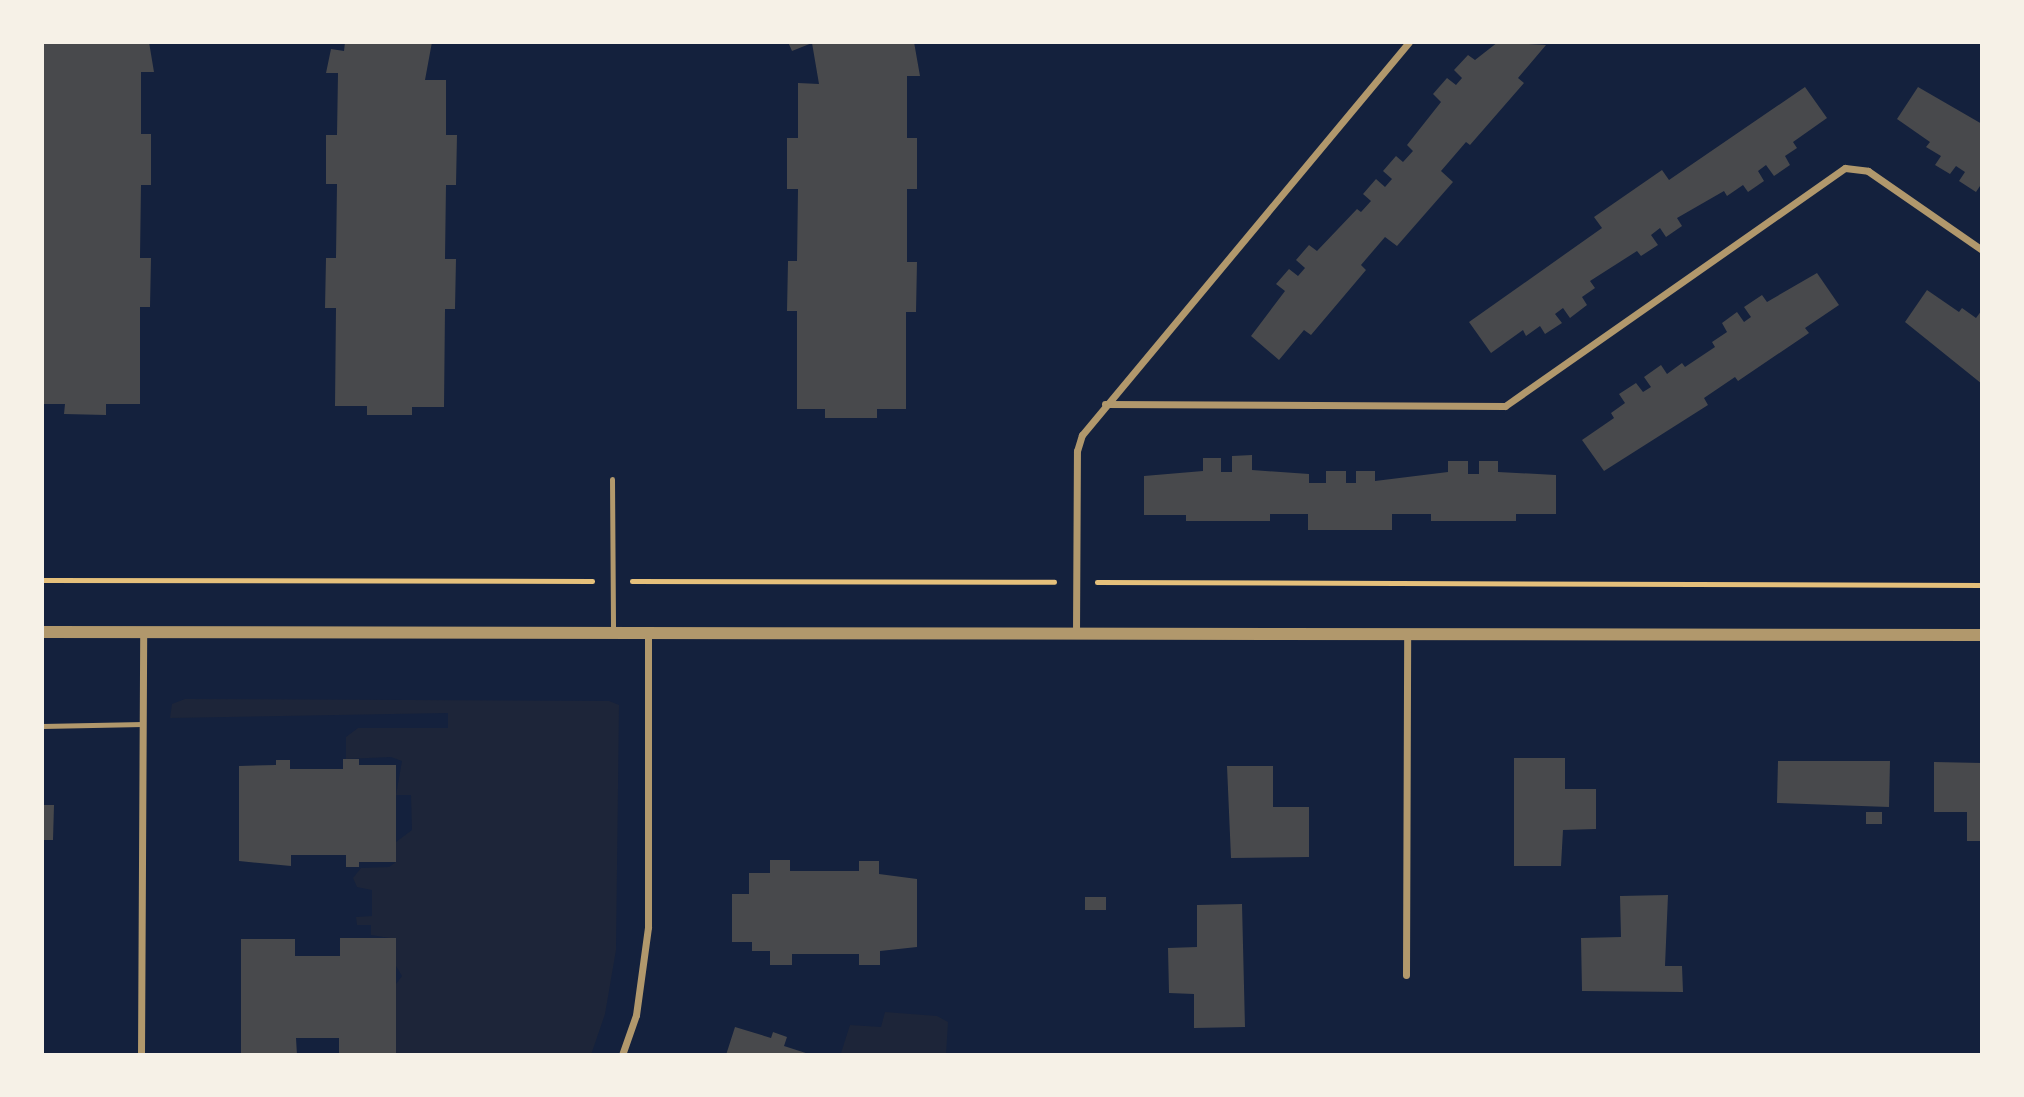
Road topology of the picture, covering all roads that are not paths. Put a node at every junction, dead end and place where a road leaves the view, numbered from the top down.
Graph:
1 (1409, 42) edge
2 (1982, 250) edge
3 (1105, 404) junction
4 (612, 479) dead end
5 (613, 630) junction
6 (648, 630) junction
7 (42, 632) edge
8 (143, 632) junction
9 (1076, 634) junction
10 (1407, 635) junction
11 (1982, 635) edge
12 (143, 724) junction
13 (42, 726) edge
14 (1406, 975) dead end
15 (141, 1055) edge
16 (622, 1055) edge

1 - 3 street
2 - 3 street
3 - 9 street
4 - 5 lane
5 - 6 street
5 - 8 street
6 - 9 street
6 - 16 street
7 - 8 street
8 - 12 street
9 - 10 street
10 - 11 street
10 - 14 street
12 - 13 lane
12 - 15 street

